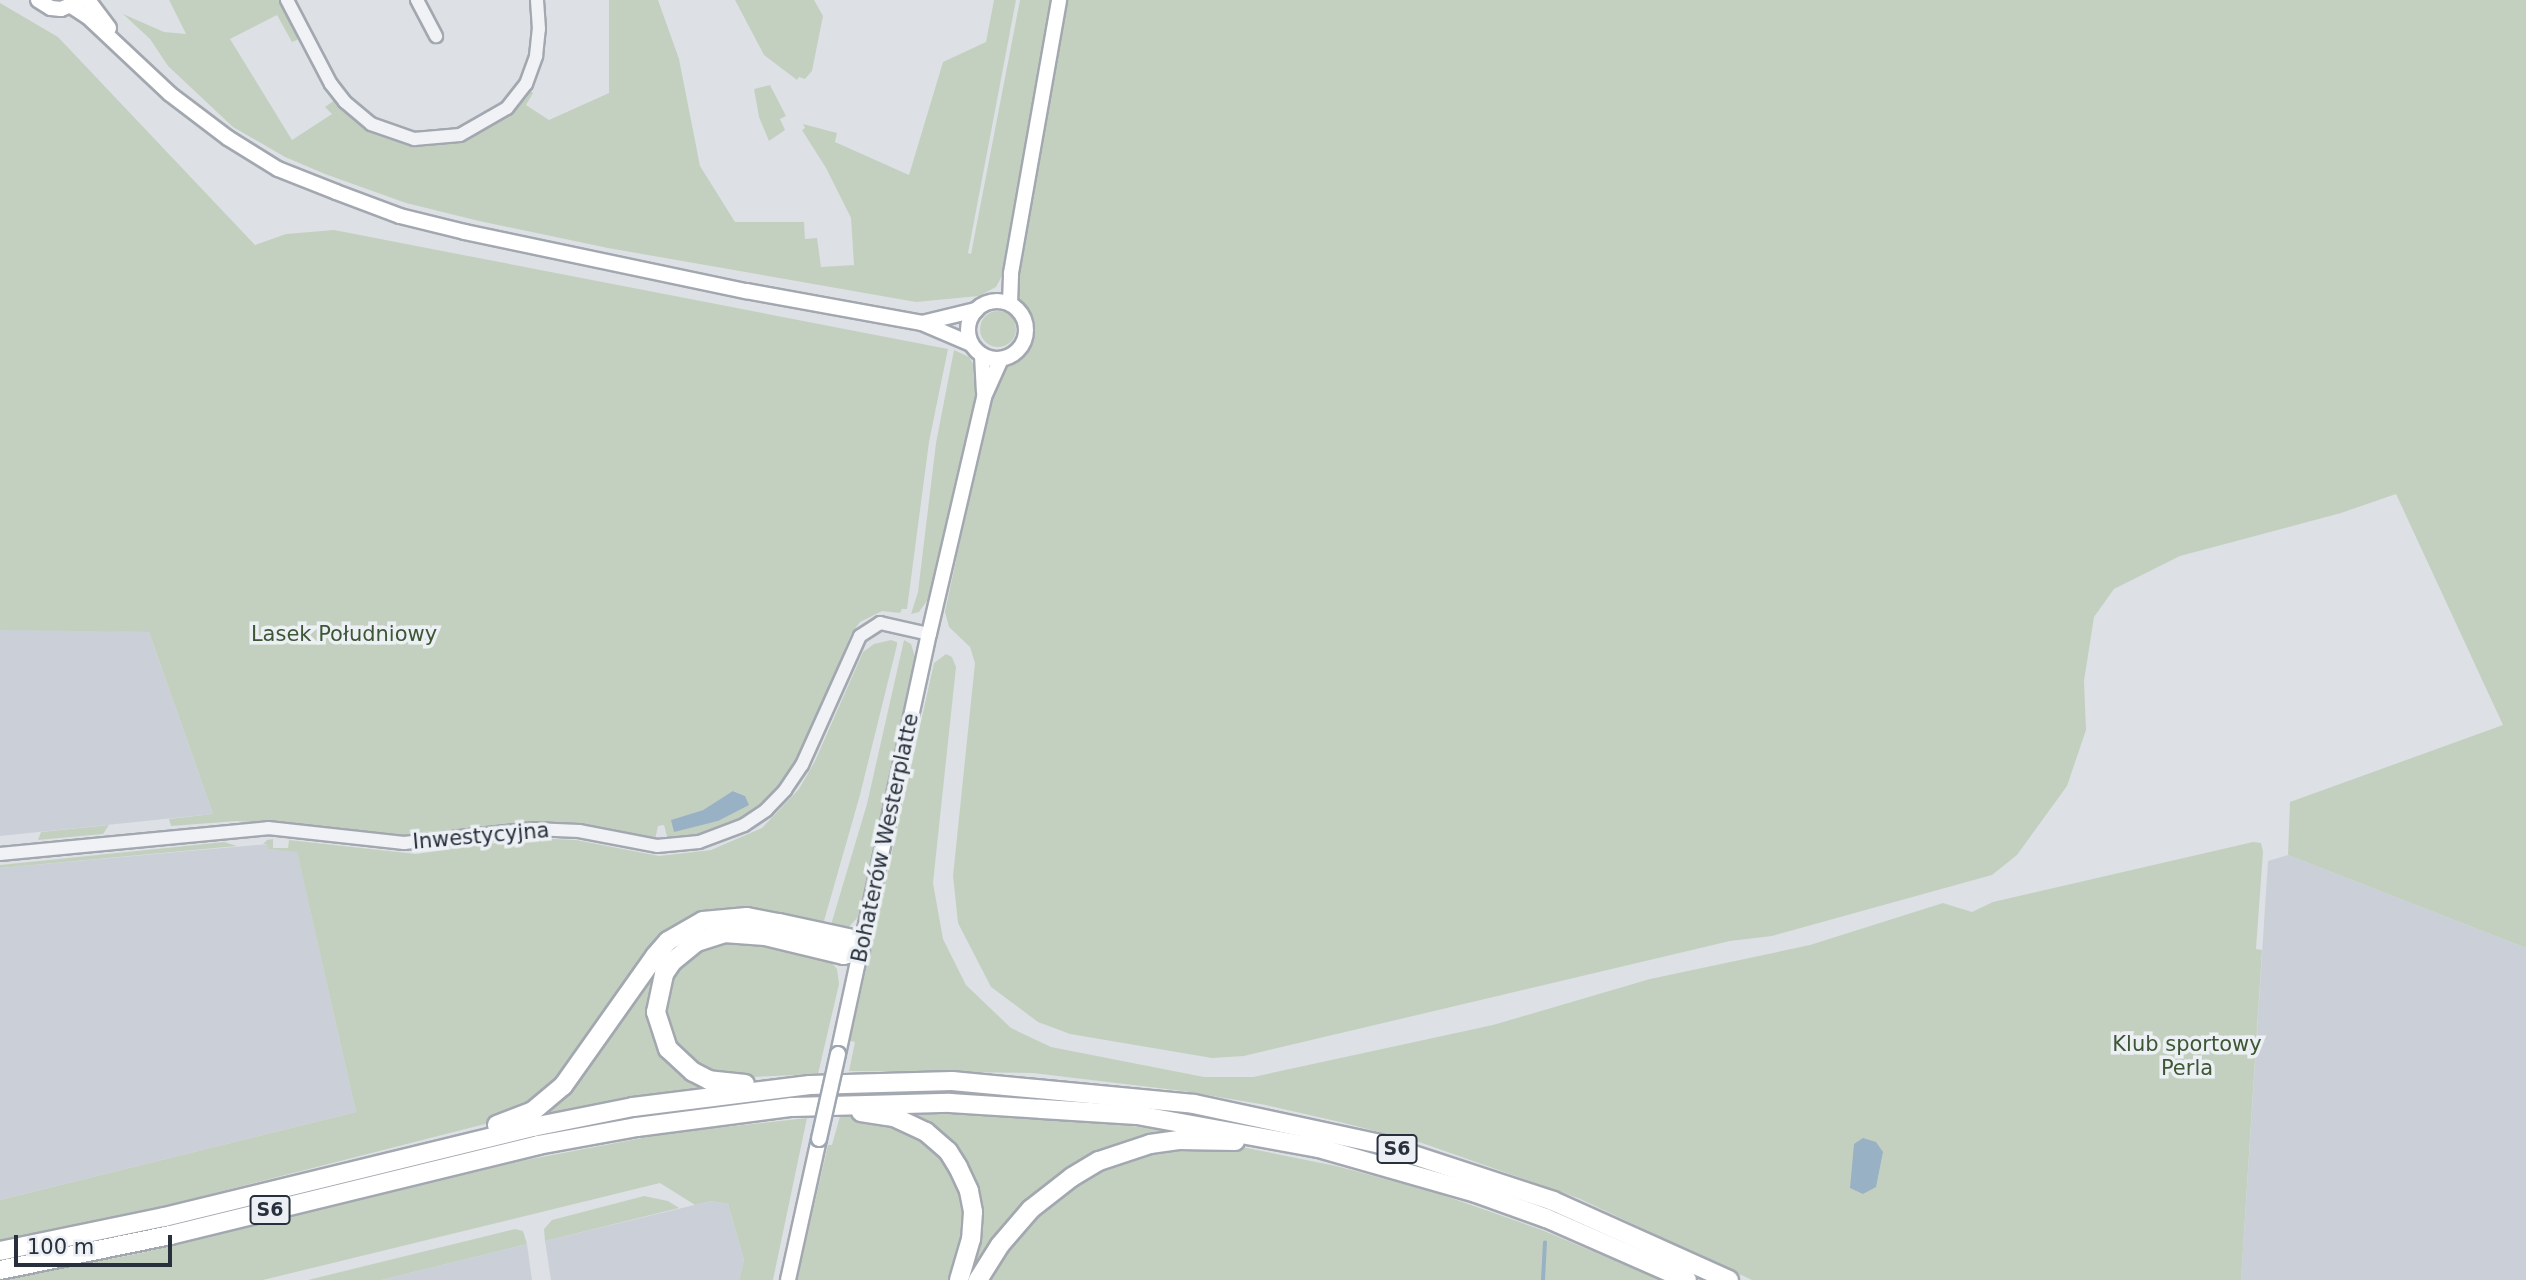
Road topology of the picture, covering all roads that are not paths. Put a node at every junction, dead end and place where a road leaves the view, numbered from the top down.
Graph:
1 (37, 0) edge
2 (88, 0) edge
3 (287, 0) edge
4 (417, 0) edge
5 (537, 0) edge
6 (1059, 0) edge
7 (75, 3) edge
8 (436, 36) dead end
9 (126, 52) junction
10 (1004, 302) junction
11 (976, 310) junction
12 (922, 323) junction
13 (969, 343) junction
14 (982, 355) junction
15 (1001, 359) junction
16 (984, 397) junction
17 (929, 634) junction
18 (0, 854) edge
19 (860, 950) junction
20 (810, 1085) junction
21 (792, 1107) junction
22 (1319, 1148) junction
23 (412, 1155) junction
24 (0, 1251) edge
25 (0, 1270) edge
26 (788, 1280) edge
27 (959, 1280) edge
28 (978, 1280) edge
29 (1687, 1280) edge
30 (1729, 1280) edge

1 - 7 main road
2 - 9 main road
3 - 5 street
4 - 8 street
6 - 10 main road
7 - 9 main road
9 - 12 main road
10 - 11 main road
10 - 15 main road
11 - 12 main road
11 - 13 main road
12 - 13 main road
13 - 14 main road
14 - 15 main road
14 - 16 main road, Bohaterów Westerplatte
15 - 16 main road, Bohaterów Westerplatte
16 - 17 main road, Bohaterów Westerplatte
17 - 18 street, Inwestycyjna
17 - 19 main road, Bohaterów Westerplatte
19 - 20 highway
19 - 23 highway
19 - 26 main road, Bohaterów Westerplatte, bridge
20 - 23 highway, S6
20 - 30 highway, S6
21 - 22 highway, S6
21 - 25 highway, S6
21 - 27 highway
22 - 28 highway
22 - 29 highway, S6
23 - 24 highway, S6

